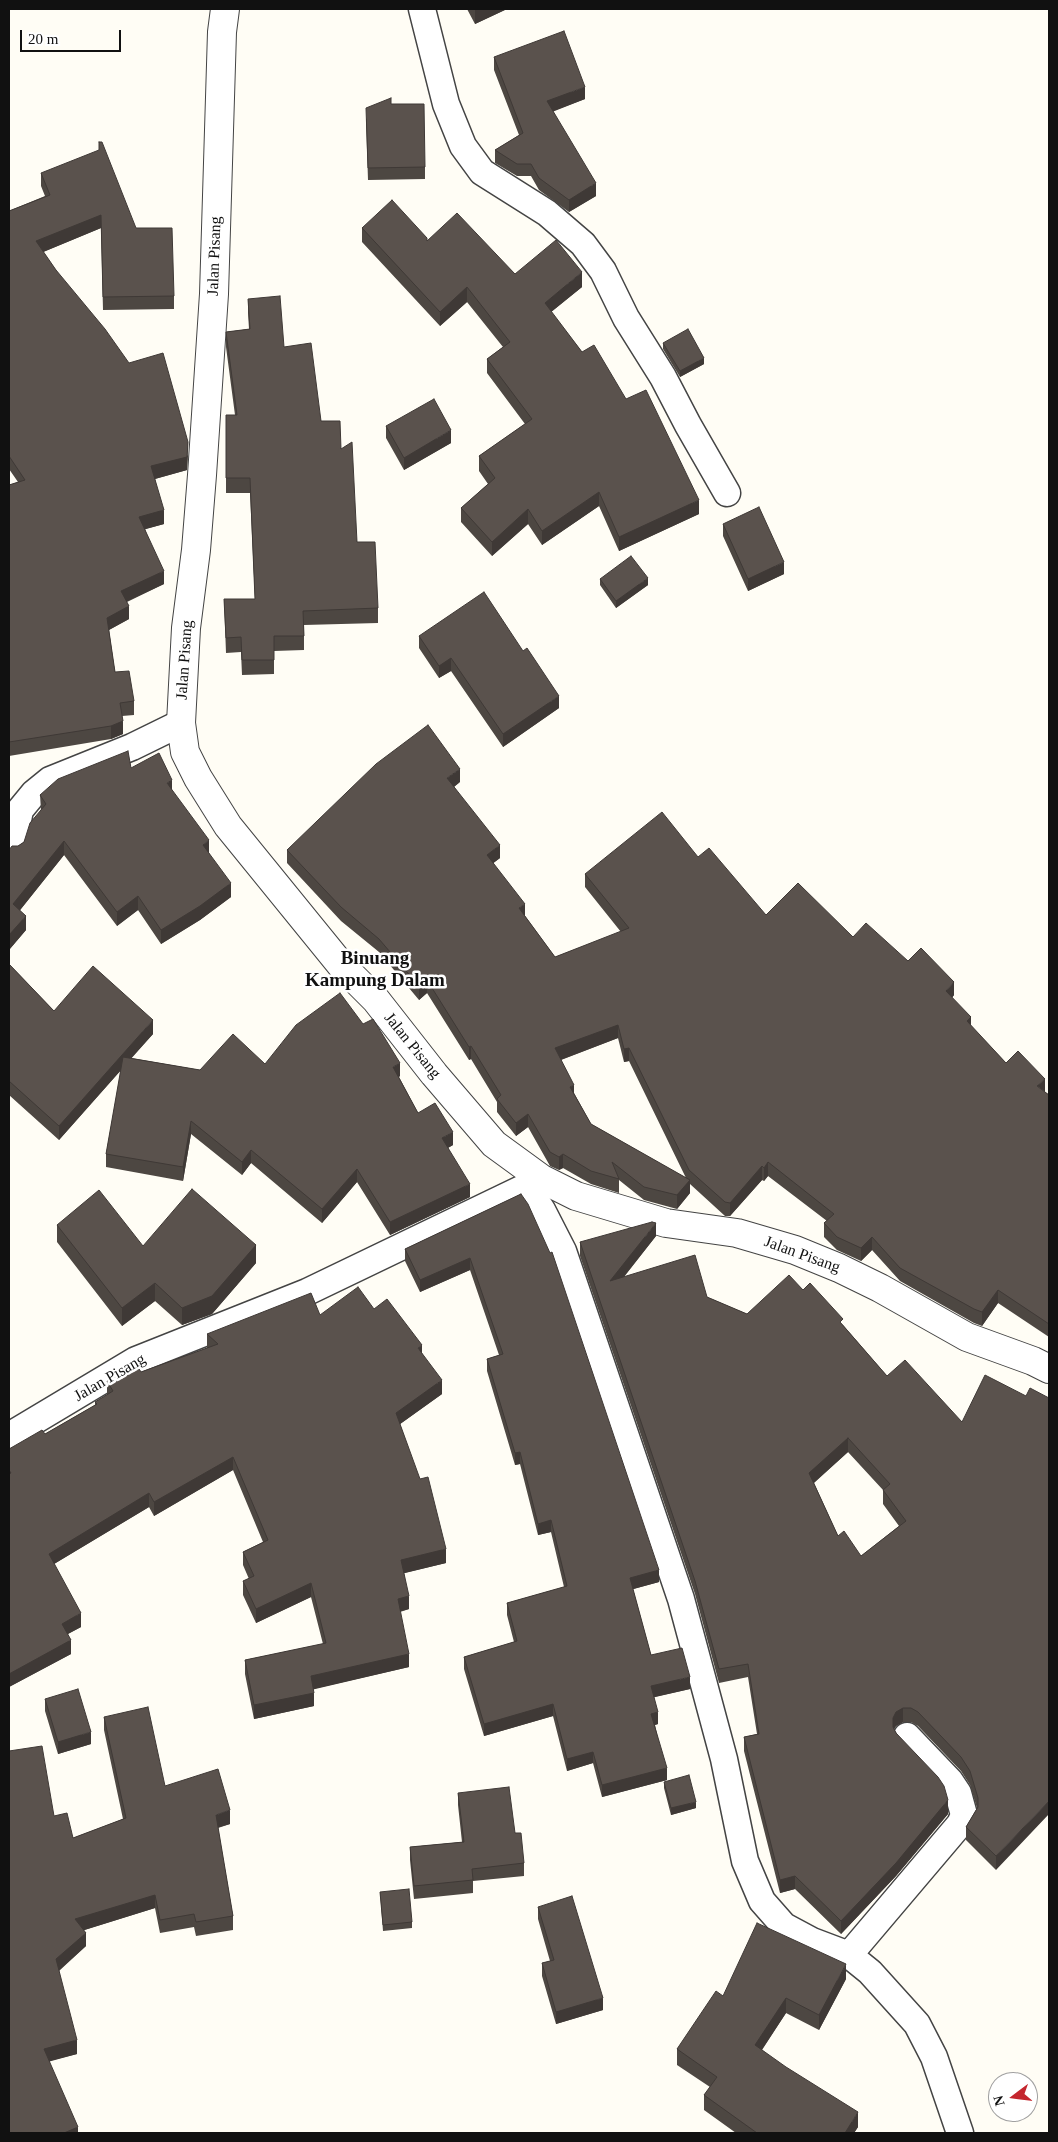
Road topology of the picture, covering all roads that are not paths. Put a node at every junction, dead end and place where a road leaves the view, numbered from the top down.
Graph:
1 (225, 9) edge
2 (422, 9) edge
3 (727, 493) dead end
4 (181, 723) junction
5 (13, 846) edge
6 (534, 1182) junction
7 (1049, 1369) edge
8 (9, 1436) edge
9 (907, 1736) dead end
10 (849, 1955) junction
11 (960, 2133) edge

1 - 4 street, Jalan Pisang
2 - 3 street
4 - 5 street
4 - 6 street, Jalan Pisang
6 - 7 street, Jalan Pisang
6 - 8 street, Jalan Pisang
6 - 10 street
9 - 10 street
10 - 11 street

